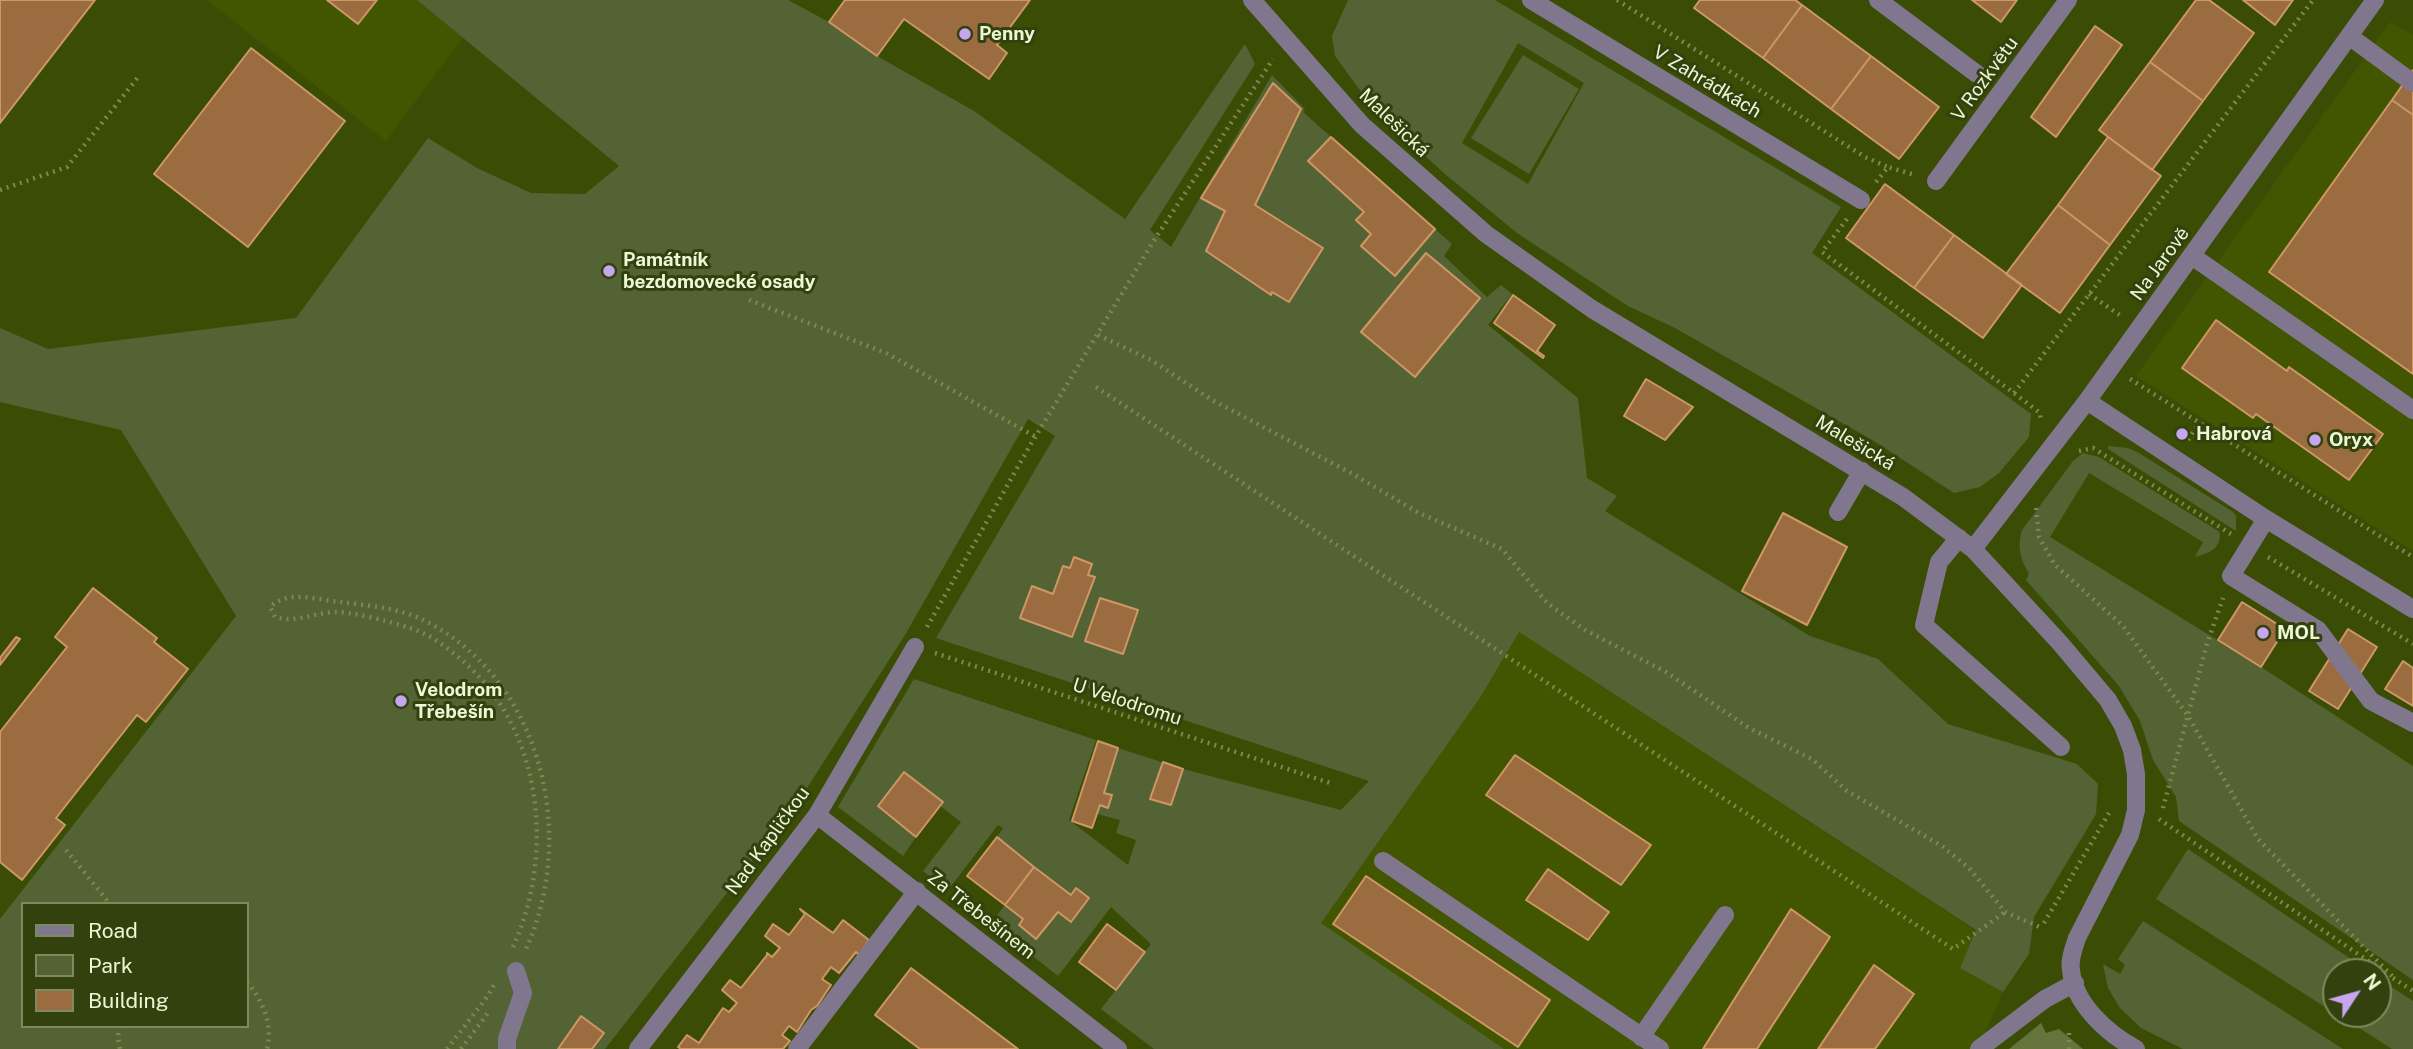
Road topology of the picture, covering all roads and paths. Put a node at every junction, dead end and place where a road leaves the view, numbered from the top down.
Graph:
1 (1252, 0) edge
2 (1531, 0) edge
3 (1617, 0) edge
4 (1878, 0) edge
5 (2068, 0) edge
6 (2313, 0) edge
7 (2375, 0) edge
8 (2349, 36) junction
9 (1273, 59) dead end
10 (1977, 74) dead end
11 (139, 76) dead end
12 (2413, 83) edge
13 (1888, 167) junction
14 (1936, 181) joint
15 (0, 190) edge
16 (1861, 200) junction
17 (2192, 256) junction
18 (749, 300) dead end
19 (1098, 334) junction
20 (2129, 378) dead end
21 (1096, 387) dead end
22 (2014, 393) junction
23 (2087, 401) junction
24 (2413, 410) edge
25 (2199, 423) junction
26 (2042, 427) dead end
27 (1036, 437) junction
28 (2186, 443) dead end
29 (1862, 471) junction
30 (2035, 504) dead end
31 (1838, 512) dead end
32 (2266, 519) junction
33 (1966, 544) junction
34 (2413, 557) edge
35 (2231, 576) junction
36 (2413, 609) edge
37 (915, 647) junction
38 (2188, 716) junction
39 (2413, 723) edge
40 (2061, 747) dead end
41 (1330, 783) dead end
42 (2109, 812) dead end
43 (817, 815) junction
44 (66, 850) dead end
45 (1383, 861) dead end
46 (916, 891) junction
47 (108, 902) edge
48 (2005, 912) junction
49 (1725, 915) dead end
50 (512, 964) junction
51 (498, 978) dead end
52 (2394, 978) junction
53 (248, 983) edge
54 (2074, 984) junction
55 (2413, 991) edge
56 (492, 1009) dead end
57 (119, 1028) edge
58 (2069, 1029) dead end
59 (1641, 1037) junction
60 (2068, 1047) edge
61 (120, 1049) edge
62 (267, 1049) edge
63 (447, 1049) edge
64 (461, 1049) edge
65 (508, 1049) edge
66 (638, 1049) edge
67 (797, 1049) edge
68 (1118, 1049) edge
69 (1660, 1049) edge
70 (1979, 1049) edge
71 (2136, 1049) edge

1 - 29 street, Malešická
2 - 16 street, V Zahrádkách
3 - 13 path
4 - 10 street
5 - 14 street, V Rozkvětu
6 - 22 path
7 - 8 street, Na Jarově
8 - 12 street
8 - 17 street, Na Jarově
9 - 19 path
11 - 15 path
13 - 14 path
13 - 16 path
16 - 22 path
17 - 23 street, Na Jarově
17 - 24 street
18 - 27 path
19 - 27 path
19 - 48 path
20 - 25 path
21 - 48 path
22 - 26 path
23 - 32 street
23 - 33 street, Na Jarově
25 - 28 path
25 - 34 path
27 - 37 path
29 - 31 street
29 - 33 street, Malešická
30 - 38 path
32 - 35 street
32 - 36 street
33 - 40 street, Na Jarově
33 - 54 street, Malešická
35 - 38 path
35 - 39 street
37 - 41 path, U Velodromu
37 - 43 street, Nad Kapličkou
38 - 52 path
38 - 52 path
42 - 48 path
43 - 46 street, Za Třebešínem
43 - 66 street, Nad Kapličkou
44 - 47 path
45 - 59 street
46 - 67 street
46 - 68 street, Za Třebešínem
49 - 59 street
50 - 50 path
50 - 65 street
51 - 63 path
52 - 55 path
53 - 62 path
54 - 70 street
54 - 71 street
56 - 64 path
57 - 61 path
58 - 60 path
59 - 69 street

